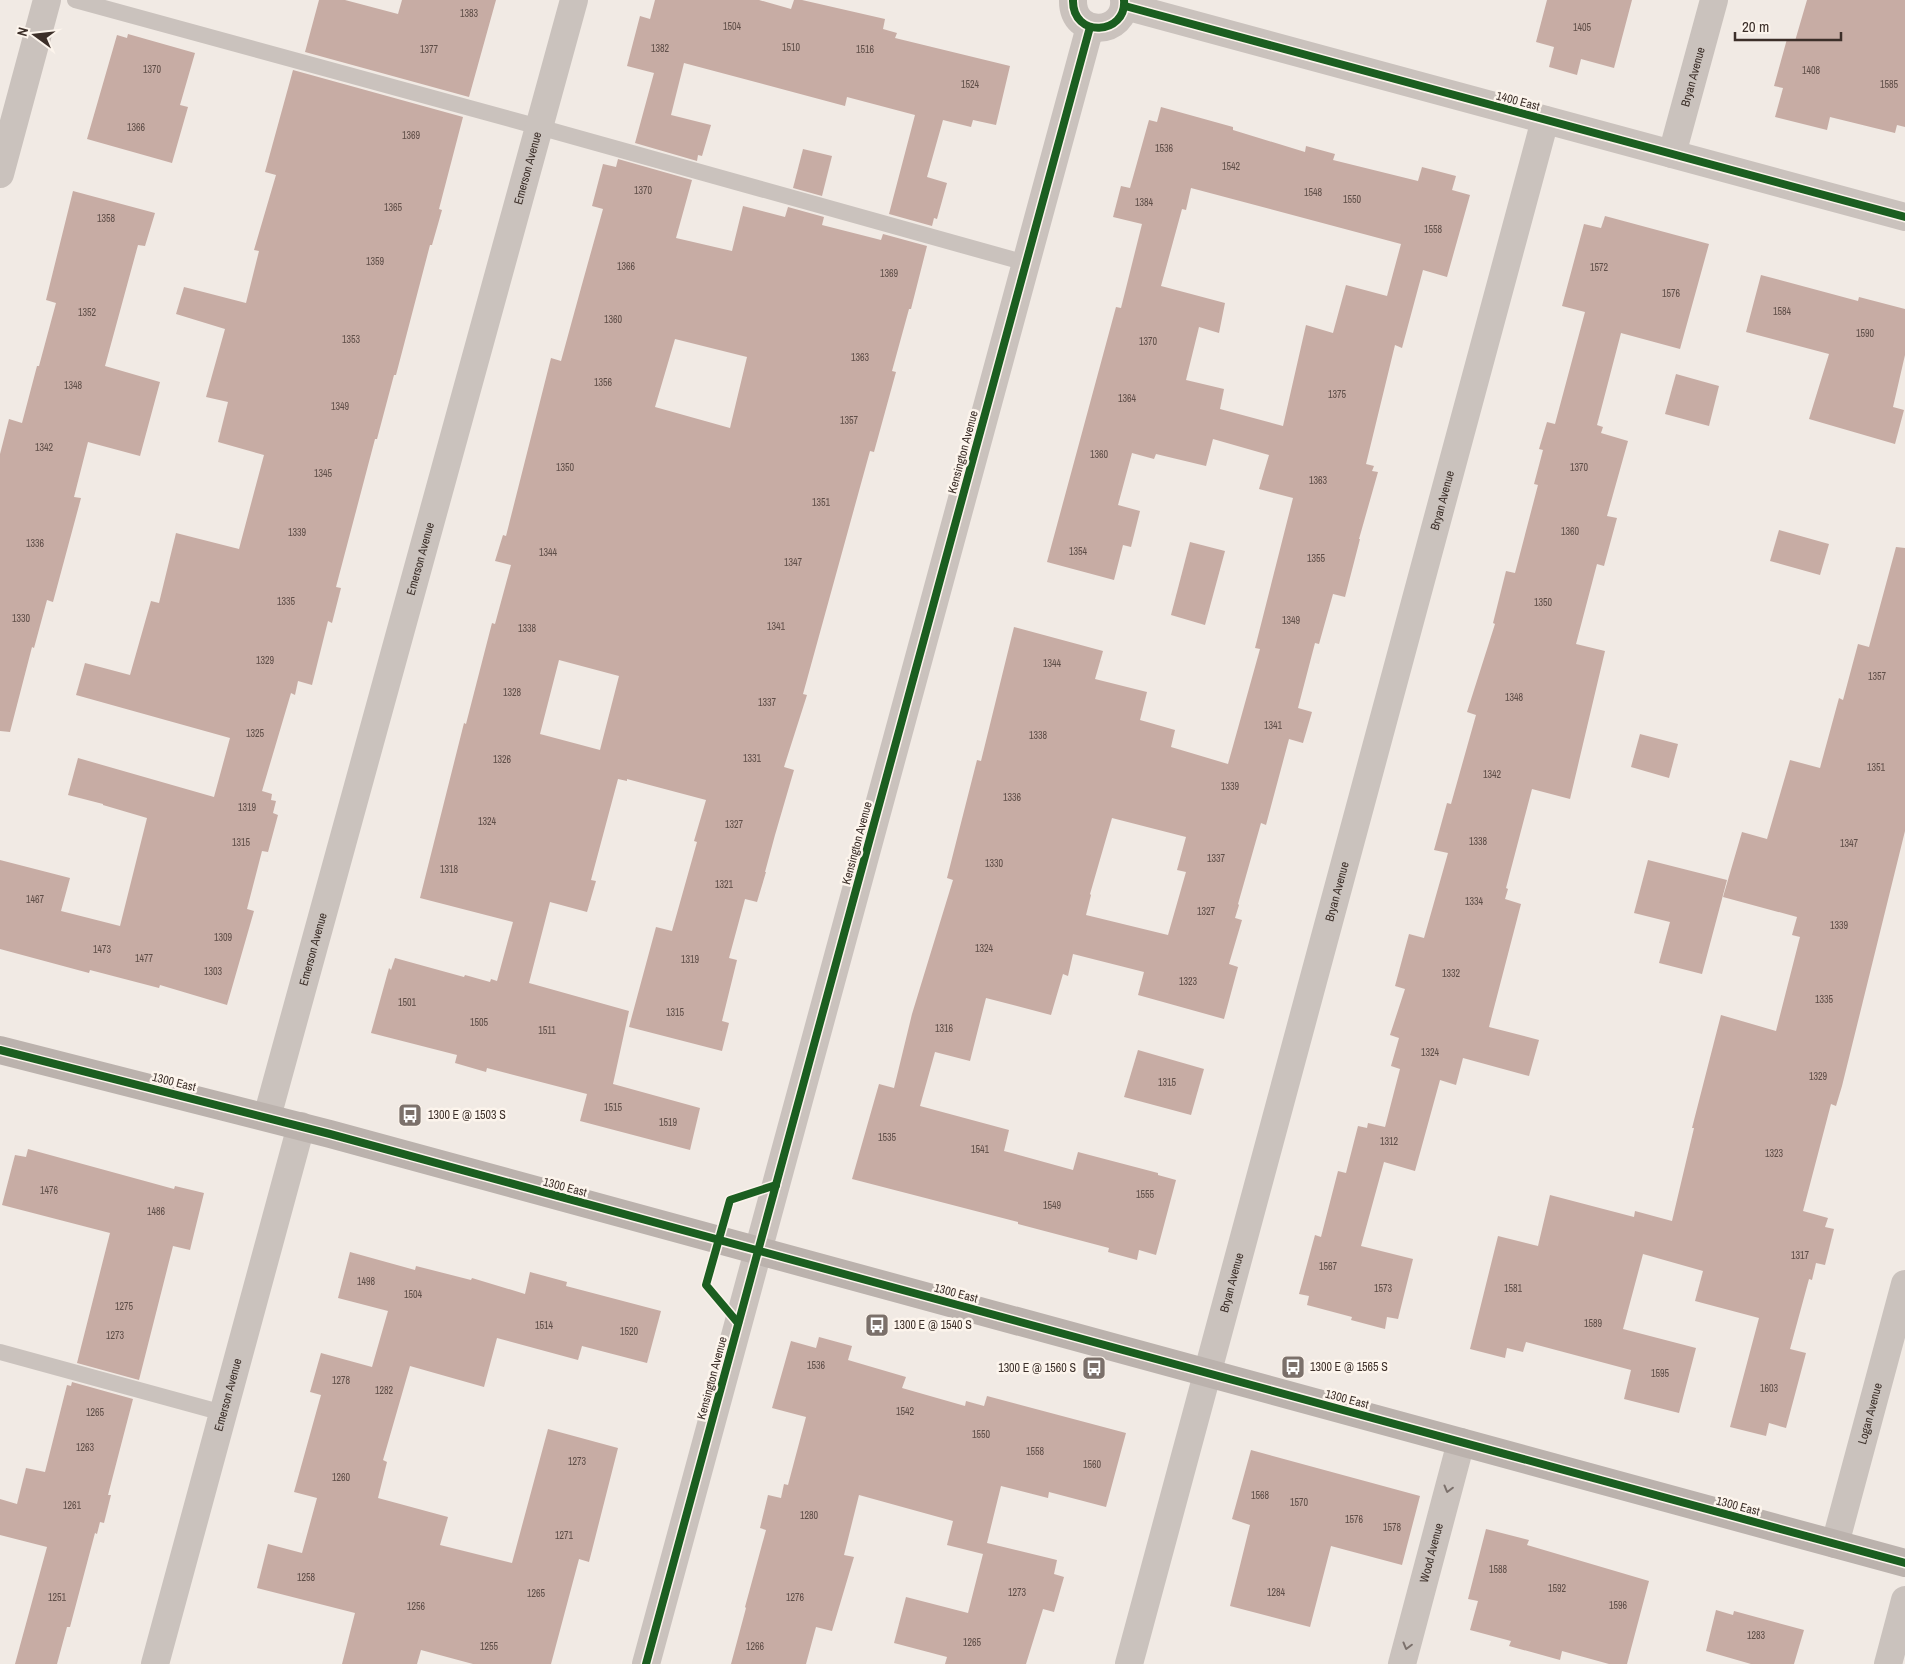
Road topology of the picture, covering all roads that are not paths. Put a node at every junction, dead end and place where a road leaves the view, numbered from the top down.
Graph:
1 (47, 0) edge
2 (74, 0) edge
3 (574, 0) edge
4 (1073, 0) edge
5 (1714, 0) edge
6 (1124, 3) edge
7 (1090, 27) junction
8 (1545, 120) junction
9 (539, 127) junction
10 (1672, 154) junction
11 (0, 174) edge
12 (1905, 217) edge
13 (1026, 263) junction
14 (0, 1050) edge
15 (267, 1117) junction
16 (300, 1126) junction
17 (758, 1251) junction
18 (1905, 1284) edge
19 (1899, 1332) edge
20 (0, 1352) edge
21 (1208, 1374) junction
22 (223, 1413) junction
23 (1461, 1442) junction
24 (1835, 1544) junction
25 (1905, 1563) edge
26 (1905, 1600) edge
27 (156, 1664) edge
28 (646, 1664) edge
29 (1129, 1664) edge
30 (1402, 1664) edge
31 (1888, 1664) edge

1 - 11 street
2 - 9 lane
3 - 9 street, Emerson Avenue
4 - 7 street
5 - 10 street, Bryan Avenue
6 - 7 street
6 - 8 street, 1400 East
7 - 13 street, Kensington Avenue
8 - 10 street, 1400 East
8 - 21 street, Bryan Avenue
9 - 13 lane
9 - 15 street, Emerson Avenue
10 - 12 street, 1400 East
13 - 17 street, Kensington Avenue
14 - 15 main road, 1300 East
15 - 16 main road, 1300 East
16 - 17 main road, 1300 East
16 - 22 street, Emerson Avenue
17 - 21 main road, 1300 East
17 - 28 street, Kensington Avenue
18 - 19 street, Logan Avenue
19 - 24 street, Logan Avenue
20 - 22 lane
21 - 23 main road, 1300 East
21 - 29 street, Bryan Avenue
22 - 27 street, Emerson Avenue
23 - 24 main road, 1300 East
23 -> 30 street, Wood Avenue
24 - 25 main road, 1300 East
26 - 31 street

